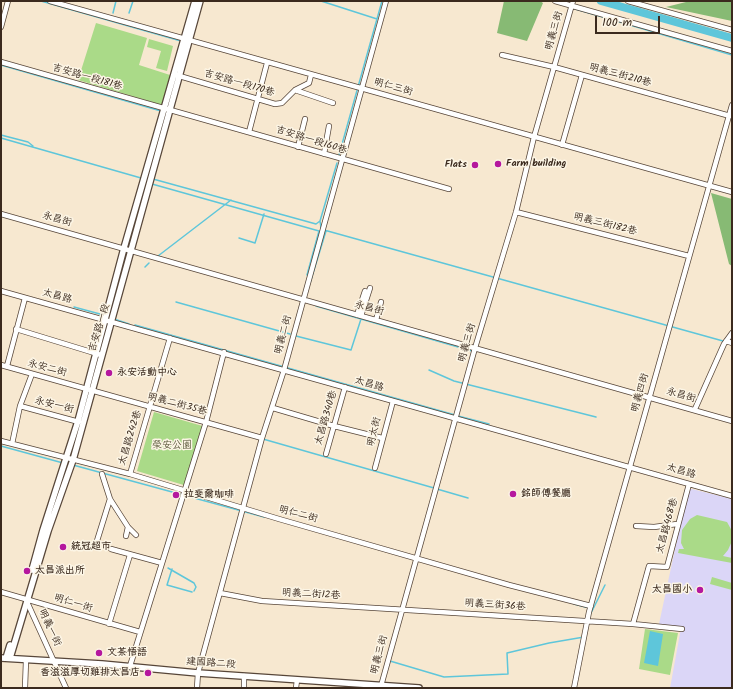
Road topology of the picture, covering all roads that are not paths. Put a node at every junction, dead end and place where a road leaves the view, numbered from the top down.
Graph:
1 (8, 1) edge
2 (50, 1) edge
3 (195, 1) edge
4 (200, 1) edge
5 (386, 1) edge
6 (555, 1) edge
7 (628, 1) edge
8 (572, 3) edge
9 (1, 27) edge
10 (732, 30) edge
11 (186, 40) junction
12 (732, 51) edge
13 (502, 55) dead end
14 (1, 62) edge
15 (267, 63) junction
16 (554, 67) junction
17 (311, 75) junction
18 (582, 75) junction
19 (177, 76) junction
20 (361, 89) junction
21 (296, 90) junction
22 (258, 99) junction
23 (333, 103) dead end
24 (732, 105) edge
25 (168, 110) junction
26 (730, 116) edge
27 (305, 118) dead end
28 (329, 126) dead end
29 (249, 132) junction
30 (534, 137) junction
31 (562, 145) junction
32 (298, 147) junction
33 (324, 154) junction
34 (342, 160) junction
35 (710, 186) junction
36 (449, 189) dead end
37 (732, 192) edge
38 (516, 212) junction
39 (1, 214) edge
40 (127, 249) junction
41 (689, 256) junction
42 (370, 288) dead end
43 (1, 291) edge
44 (365, 291) dead end
45 (25, 298) junction
46 (303, 299) junction
47 (381, 302) dead end
48 (359, 315) junction
49 (376, 320) junction
50 (109, 321) junction
51 (16, 329) junction
52 (732, 333) edge
53 (170, 338) junction
54 (726, 341) junction
55 (732, 343) edge
56 (475, 348) junction
57 (224, 352) junction
58 (98, 354) junction
59 (1, 365) edge
60 (7, 366) junction
61 (284, 370) junction
62 (32, 374) junction
63 (345, 387) junction
64 (89, 389) junction
65 (650, 396) junction
66 (392, 401) junction
67 (20, 406) junction
68 (150, 407) junction
69 (273, 408) junction
70 (695, 409) junction
71 (456, 419) junction
72 (732, 421) edge
73 (81, 422) junction
74 (206, 422) junction
75 (334, 426) junction
76 (262, 438) junction
77 (382, 438) junction
78 (1, 441) edge
79 (12, 444) junction
80 (326, 454) dead end
81 (69, 459) junction
82 (629, 467) junction
83 (375, 468) dead end
84 (102, 474) dead end
85 (130, 474) junction
86 (689, 484) junction
87 (184, 491) junction
88 (732, 496) edge
89 (110, 499) junction
90 (243, 509) junction
91 (677, 524) junction
92 (636, 526) dead end
93 (128, 527) junction
94 (136, 535) dead end
95 (126, 536) dead end
96 (96, 544) dead end
97 (111, 549) dead end
98 (130, 554) junction
99 (416, 558) junction
100 (162, 563) junction
101 (1, 592) edge
102 (220, 593) junction
103 (26, 600) junction
104 (591, 606) junction
105 (401, 610) junction
106 (588, 621) junction
107 (109, 624) junction
108 (633, 624) junction
109 (682, 629) dead end
110 (140, 632) junction
111 (6, 658) edge
112 (26, 660) junction
113 (55, 662) junction
114 (130, 666) junction
115 (198, 673) junction
116 (244, 676) junction
117 (297, 680) junction
118 (342, 686) edge
119 (381, 686) junction
120 (399, 687) edge
121 (25, 688) edge
122 (66, 688) edge
123 (198, 688) edge
124 (244, 688) edge
125 (296, 688) edge
126 (420, 688) edge
127 (574, 688) edge

1 - 9 street
2 - 11 street, 明仁三街
3 - 11 street, 吉安路一段
4 - 11 street, 吉安路一段
5 - 20 street, 明義二街
6 - 8 street
7 - 10 street
8 - 12 street
8 - 16 street, 明義三街
11 - 15 street, 明仁三街
11 - 19 street, 吉安路一段
13 - 16 street, 明義三街210巷
14 - 25 street, 吉安路一段181巷
15 - 17 street, 明仁三街
15 - 22 street
16 - 18 street, 明義三街210巷
16 - 30 street, 明義三街
17 - 20 street, 明仁三街
17 - 21 street, 吉安路一段170巷
18 - 26 street, 明義三街210巷
18 - 31 street
19 - 22 street, 吉安路一段170巷
19 - 25 street, 吉安路一段
20 - 30 street, 明仁三街
20 - 34 street, 明義二街
21 - 22 street, 吉安路一段170巷
21 - 23 street
22 - 29 street
24 - 26 street, 明義四街
25 - 29 street, 吉安路一段160巷
25 - 40 street, 吉安路一段
26 - 35 street, 明義四街
27 - 32 street
28 - 33 street
29 - 32 street, 吉安路一段160巷
30 - 31 street, 明仁三街
30 - 38 street, 明義三街
31 - 35 street, 明仁三街
32 - 33 street, 吉安路一段160巷
33 - 34 street, 吉安路一段160巷
34 - 36 street, 吉安路一段160巷
34 - 46 street, 明義二街
35 - 37 street, 明仁三街
35 - 41 street, 明義四街
38 - 41 street, 明義三街182巷
38 - 56 street, 明義三街
39 - 40 street, 永昌街
40 - 46 street, 永昌街
40 - 50 street, 吉安路一段
41 - 65 street, 明義四街
42 - 48 street
43 - 45 street, 太昌路
44 - 48 street
45 - 50 street, 太昌路
45 - 51 street
46 - 48 street, 永昌街
46 - 61 street, 明義二街
47 - 49 street
48 - 49 street, 永昌街
49 - 56 street, 永昌街
50 - 53 street, 太昌路
50 - 58 street, 吉安路一段
51 - 58 street
51 - 60 street
52 - 54 street
53 - 57 street, 太昌路
53 - 68 street, 太昌路242巷
54 - 55 street
54 - 70 street
56 - 65 street, 永昌街
56 - 71 street, 明義三街
57 - 61 street, 太昌路
57 - 74 street
58 - 64 street, 吉安路一段
59 - 60 street, 永安二街
60 - 62 street, 永安二街
61 - 63 street, 太昌路
61 - 69 street, 明義二街
62 - 64 street, 永安二街
62 - 67 street
63 - 66 street, 太昌路
63 - 75 street, 太昌路340巷
64 - 68 street, 明義二街35巷
64 - 73 street, 吉安路一段
65 - 70 street, 永昌街
65 - 82 street, 明義四街
66 - 71 street, 太昌路
66 - 77 street, 明太街
67 - 73 street, 永安一街
67 - 79 street
68 - 74 street, 明義二街35巷
68 - 85 street, 太昌路242巷
69 - 75 street
69 - 76 street, 明義二街
70 - 72 street, 永昌街
71 - 82 street, 太昌路
71 - 99 street, 明義三街
73 - 81 street, 吉安路一段
74 - 76 street, 明義二街35巷
74 - 87 street
75 - 77 street
75 - 80 street, 太昌路340巷
76 - 90 street, 明義二街
77 - 83 street, 明太街
78 - 79 street, 明仁二街
79 - 81 street, 明仁二街
81 - 85 street, 明仁二街
81 - 103 street, 吉安路一段
82 - 86 street, 太昌路
82 - 104 street, 明義四街
84 - 89 street
85 - 87 street, 明仁二街
86 - 88 street, 太昌路
86 - 91 street, 太昌路468巷
87 - 90 street, 明仁二街
87 - 100 street
89 - 93 street
89 - 96 street
90 - 99 street, 明仁二街
90 - 102 street, 明義二街
91 - 92 street
91 - 108 street, 太昌路468巷
93 - 94 street
93 - 95 street
97 - 98 street
98 - 100 street
98 - 107 street
99 - 104 street, 明仁二街
99 - 105 street, 明義三街
100 - 110 street
101 - 103 street, 明仁一街
102 - 105 street, 明義二街12巷
102 - 115 street, 明義二街
103 - 107 street, 明仁一街
103 - 111 street, 吉安路一段
103 - 113 street, 明義一街
104 - 106 street, 明義四街
105 - 106 street, 明義三街36巷
105 - 119 street, 明義三街
106 - 108 street, 明義三街36巷
106 - 127 street, 明義四街
107 - 110 street, 明仁一街
108 - 109 street, 明義三街36巷
110 - 114 street
111 - 112 street, 建國路二段
112 - 113 street, 建國路二段
112 - 121 street
113 - 114 street, 建國路二段
113 - 122 street, 明義一街
114 - 115 street, 建國路二段
115 - 116 street, 建國路二段
115 - 123 street, 明義二街
116 - 117 street, 建國路二段
116 - 124 street
117 - 118 street, 建國路二段
117 - 125 street
118 - 119 street, 建國路二段
119 - 120 street, 建國路二段
120 - 126 street, 建國路二段

